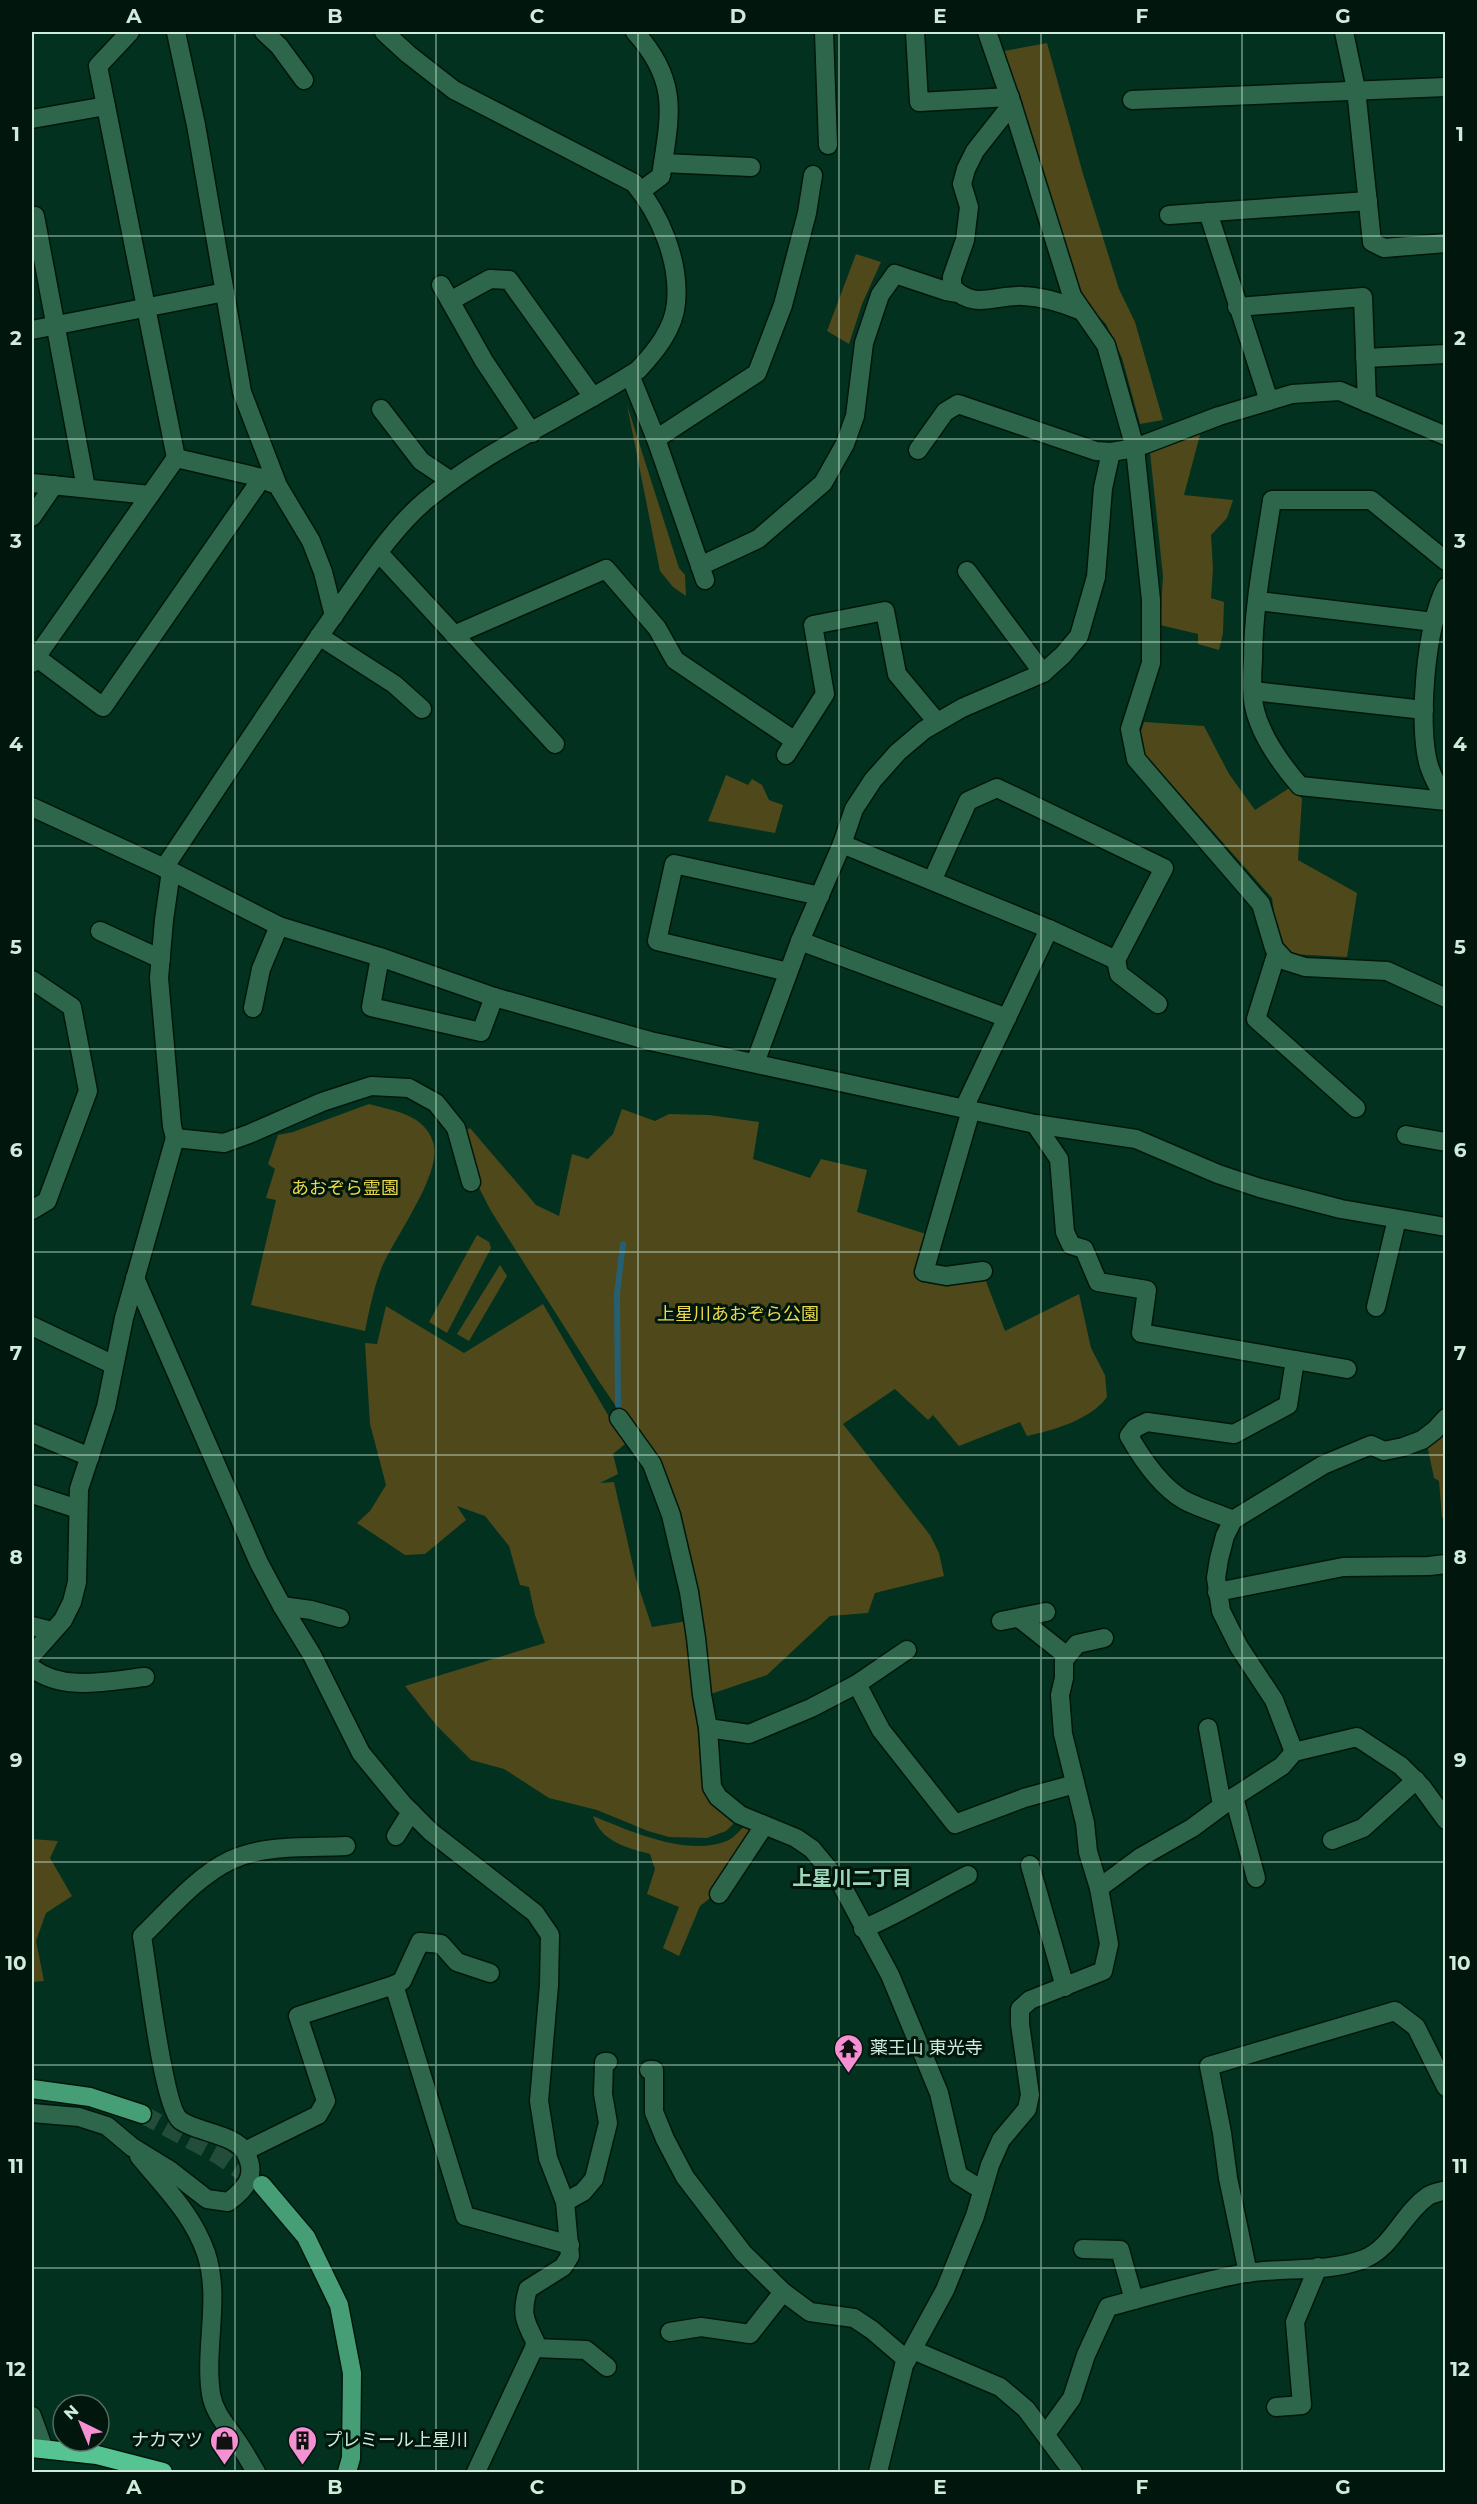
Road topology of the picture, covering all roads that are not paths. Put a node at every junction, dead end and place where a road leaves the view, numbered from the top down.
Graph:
1 (130, 32) edge
2 (176, 32) edge
3 (264, 32) edge
4 (384, 32) edge
5 (635, 32) edge
6 (824, 32) edge
7 (915, 32) edge
8 (987, 32) edge
9 (1344, 32) edge
10 (304, 80) dead end
11 (1446, 87) edge
12 (1356, 89) junction
13 (1011, 100) junction
14 (1132, 100) dead end
15 (106, 106) junction
16 (32, 119) edge
17 (828, 145) dead end
18 (663, 162) junction
19 (751, 168) dead end
20 (813, 175) dead end
21 (641, 191) junction
22 (1368, 201) junction
23 (1208, 212) junction
24 (1168, 214) dead end
25 (32, 216) edge
26 (1446, 243) edge
27 (225, 292) junction
28 (958, 293) junction
29 (1237, 307) junction
30 (144, 308) junction
31 (1082, 311) junction
32 (57, 326) junction
33 (32, 330) edge
34 (1446, 354) edge
35 (1365, 358) junction
36 (630, 375) junction
37 (594, 397) junction
38 (1269, 401) junction
39 (1367, 403) junction
40 (381, 409) dead end
41 (531, 433) junction
42 (1446, 436) edge
43 (656, 439) junction
44 (1135, 448) junction
45 (918, 450) dead end
46 (1111, 452) junction
47 (176, 458) junction
48 (451, 481) junction
49 (270, 482) junction
50 (32, 483) edge
51 (54, 485) junction
52 (86, 488) junction
53 (150, 495) junction
54 (32, 517) edge
55 (379, 553) junction
56 (1446, 561) edge
57 (967, 571) dead end
58 (1446, 587) edge
59 (1257, 601) junction
60 (334, 616) junction
61 (1434, 622) junction
62 (454, 635) junction
63 (320, 636) junction
64 (34, 660) edge
65 (1043, 673) junction
66 (1253, 691) junction
67 (422, 709) dead end
68 (1424, 710) junction
69 (937, 722) junction
70 (555, 744) dead end
71 (1446, 800) edge
72 (32, 807) edge
73 (842, 844) junction
74 (168, 870) junction
75 (932, 881) junction
76 (820, 896) junction
77 (279, 926) junction
78 (1049, 929) junction
79 (100, 931) dead end
80 (800, 941) junction
81 (1277, 952) junction
82 (380, 957) junction
83 (161, 959) junction
84 (1116, 960) junction
85 (788, 972) junction
86 (32, 980) edge
87 (494, 998) junction
88 (1446, 998) edge
89 (1158, 1004) dead end
90 (253, 1008) dead end
91 (1007, 1018) junction
92 (755, 1063) junction
93 (1356, 1107) dead end
94 (968, 1109) junction
95 (1035, 1124) junction
96 (1406, 1136) dead end
97 (175, 1138) junction
98 (1446, 1142) edge
99 (471, 1182) dead end
100 (32, 1210) edge
101 (1397, 1218) junction
102 (1446, 1227) edge
103 (984, 1271) dead end
104 (135, 1278) junction
105 (1376, 1307) dead end
106 (32, 1326) edge
107 (1295, 1360) junction
108 (114, 1365) junction
109 (1347, 1369) dead end
110 (619, 1418) dead end
111 (1446, 1418) edge
112 (32, 1433) edge
113 (90, 1457) junction
114 (32, 1494) edge
115 (78, 1509) junction
116 (1233, 1520) junction
117 (1446, 1564) edge
118 (1217, 1592) junction
119 (282, 1606) junction
120 (1046, 1612) dead end
121 (340, 1618) dead end
122 (32, 1626) edge
123 (52, 1631) junction
124 (1104, 1638) dead end
125 (907, 1650) dead end
126 (32, 1655) edge
127 (1067, 1656) junction
128 (32, 1668) edge
129 (145, 1677) dead end
130 (857, 1684) junction
131 (708, 1728) junction
132 (1208, 1728) dead end
133 (1294, 1752) junction
134 (1416, 1780) junction
135 (1075, 1784) junction
136 (1228, 1801) junction
137 (411, 1812) junction
138 (1446, 1820) edge
139 (764, 1826) junction
140 (396, 1836) dead end
141 (1332, 1840) dead end
142 (346, 1846) dead end
143 (1030, 1865) dead end
144 (968, 1875) dead end
145 (1256, 1878) dead end
146 (1099, 1888) junction
147 (719, 1894) dead end
148 (863, 1929) junction
149 (490, 1973) dead end
150 (394, 1985) junction
151 (1065, 1987) junction
152 (608, 2062) dead end
153 (649, 2070) dead end
154 (1446, 2087) edge
155 (32, 2089) edge
156 (32, 2113) edge
157 (142, 2114) tunnel mouth
158 (132, 2147) junction
159 (245, 2151) junction
160 (262, 2185) tunnel mouth
161 (982, 2190) junction
162 (1446, 2190) edge
163 (565, 2202) junction
164 (570, 2245) junction
165 (1083, 2249) dead end
166 (1318, 2267) junction
167 (1248, 2273) junction
168 (783, 2292) junction
169 (1134, 2300) junction
170 (670, 2332) dead end
171 (534, 2348) junction
172 (910, 2355) junction
173 (608, 2367) dead end
174 (1276, 2407) dead end
175 (32, 2416) edge
176 (1046, 2434) junction
177 (38, 2449) edge
178 (163, 2472) edge
179 (256, 2472) edge
180 (347, 2472) edge
181 (476, 2472) edge
182 (878, 2472) edge
183 (1073, 2472) edge

1 - 15 street
2 - 27 street
3 - 10 street
4 - 21 street
5 - 18 street
6 - 17 street
7 - 13 street
8 - 13 street
9 - 12 street
11 - 12 street
12 - 14 street
12 - 22 street
13 - 28 street
13 - 31 street
15 - 16 street
15 - 30 street
18 - 19 street
18 - 21 street
20 - 43 street
21 - 36 street
22 - 23 street
22 - 26 street
23 - 24 street
23 - 29 street
25 - 32 street
27 - 30 street
27 - 49 street
28 - 31 street
28 - 43 street
29 - 35 street
29 - 38 street
30 - 32 street
30 - 47 street
31 - 44 street
32 - 33 street
32 - 52 street
34 - 35 street
35 - 39 street
36 - 37 street
36 - 43 street
37 - 41 street
37 - 41 street
38 - 39 street
38 - 44 street
39 - 42 street
40 - 48 street
41 - 48 street
44 - 46 street
44 - 81 street
45 - 46 street
46 - 65 street
47 - 49 street
47 - 53 street
48 - 55 street
49 - 60 street
49 - 64 street
50 - 51 street
51 - 52 street
51 - 54 street
52 - 53 street
53 - 64 street
55 - 60 street
55 - 62 street
56 - 59 street
57 - 65 street
58 - 61 street
59 - 61 street
59 - 66 street
60 - 63 street
61 - 68 street
62 - 69 street
62 - 70 street
63 - 67 street
63 - 74 street
65 - 69 street
66 - 68 street
66 - 71 street
68 - 71 street
69 - 73 street
72 - 74 street
73 - 75 street
73 - 76 street
74 - 77 street
74 - 83 street
75 - 78 street
75 - 84 street
76 - 80 street
76 - 85 street
77 - 82 street
77 - 90 street
78 - 84 street
78 - 91 street
79 - 83 street
80 - 85 street
80 - 91 street
81 - 88 street
81 - 93 street
82 - 87 street
82 - 87 street
83 - 97 street
84 - 89 street
85 - 92 street
86 - 100 street
87 - 92 street
91 - 94 street
92 - 94 street
94 - 95 street
94 - 103 street
95 - 101 street
95 - 107 street
96 - 98 street
97 - 99 street
97 - 104 street
101 - 102 street
101 - 105 street
104 - 108 street
104 - 119 street
106 - 108 street
107 - 109 street
107 - 116 street
108 - 113 street
110 - 131 street
111 - 116 street
112 - 113 street
113 - 115 street
114 - 115 street
115 - 123 street
116 - 118 street
117 - 118 street
118 - 133 street
119 - 121 street
119 - 137 street
120 - 127 street
122 - 123 street
123 - 126 street
124 - 127 street
125 - 130 street
127 - 135 street
128 - 129 street
130 - 131 street
130 - 135 street
131 - 139 street
132 - 136 street
133 - 134 street
133 - 136 street
134 - 138 street
134 - 141 street
135 - 146 street
136 - 145 street
136 - 146 street
137 - 140 street
137 - 163 street
139 - 147 street
139 - 148 street
142 - 159 street
143 - 151 street
144 - 148 street
146 - 151 street
148 - 161 street
149 - 150 street
150 - 159 street
150 - 164 street
151 - 161 street
152 - 163 street
153 - 168 street
154 - 167 street
155 - 157 main road
156 - 158 street
158 - 159 street
158 - 179 street
160 - 180 main road
161 - 172 street
162 - 166 street
163 - 164 street
164 - 171 street
165 - 169 street
166 - 167 street
166 - 174 street
167 - 169 street
168 - 170 street
168 - 172 street
169 - 176 street
171 - 173 street
171 - 181 street
172 - 176 street
172 - 182 street
175 - 177 street
176 - 183 street
177 - 178 highway

